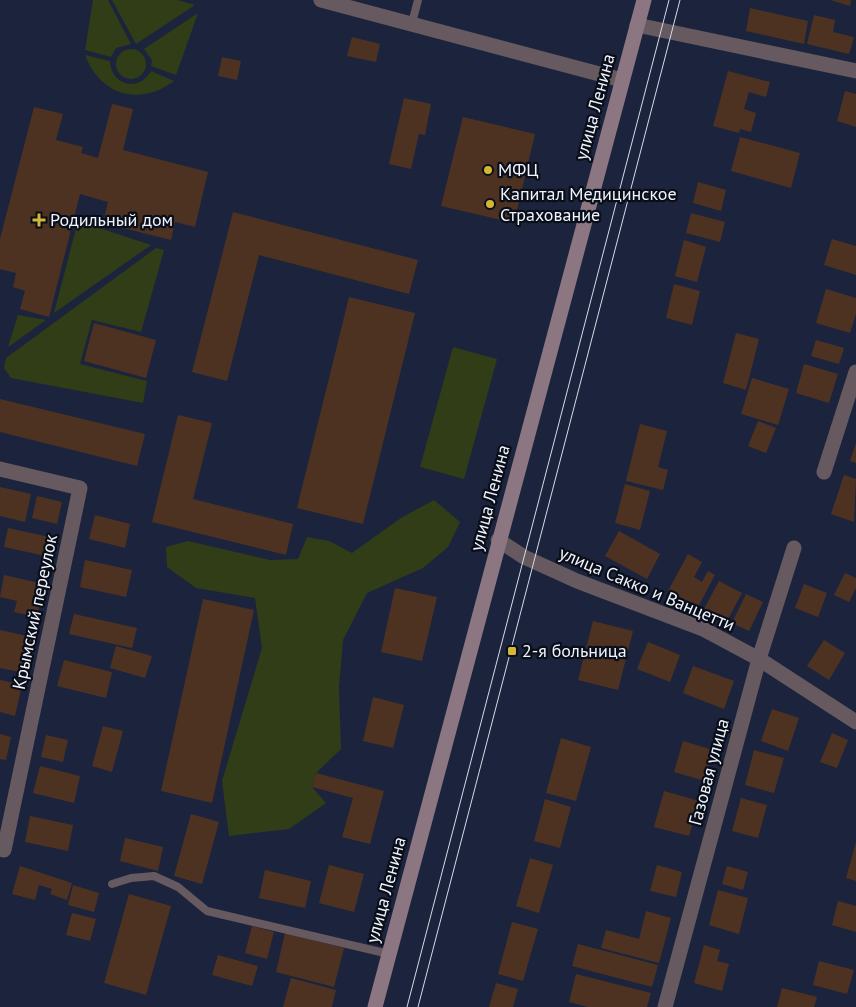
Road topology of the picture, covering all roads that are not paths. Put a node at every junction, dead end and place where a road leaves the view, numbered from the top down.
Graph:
1 (321, 0) edge
2 (418, 0) edge
3 (644, 0) edge
4 (412, 24) junction
5 (637, 25) junction
6 (856, 71) edge
7 (622, 80) junction
8 (856, 372) edge
9 (0, 469) edge
10 (824, 472) dead end
11 (498, 540) junction
12 (794, 548) dead end
13 (759, 659) junction
14 (856, 722) edge
15 (0, 849) edge
16 (112, 884) dead end
17 (389, 954) junction
18 (375, 1007) edge
19 (665, 1007) edge

1 - 4 street
2 - 4 lane
3 - 5 main road, улица Ленина
4 - 7 street
5 - 6 street
5 - 7 main road, улица Ленина
7 - 11 main road, улица Ленина
8 - 10 street
9 - 15 street, Крымский переулок
11 - 13 street, улица Сакко и Ванцетти
11 - 17 main road, улица Ленина
12 - 13 street, Газовая улица
13 - 14 street, улица Сакко и Ванцетти
13 - 19 street, Газовая улица
16 - 17 lane
17 - 18 main road, улица Ленина

